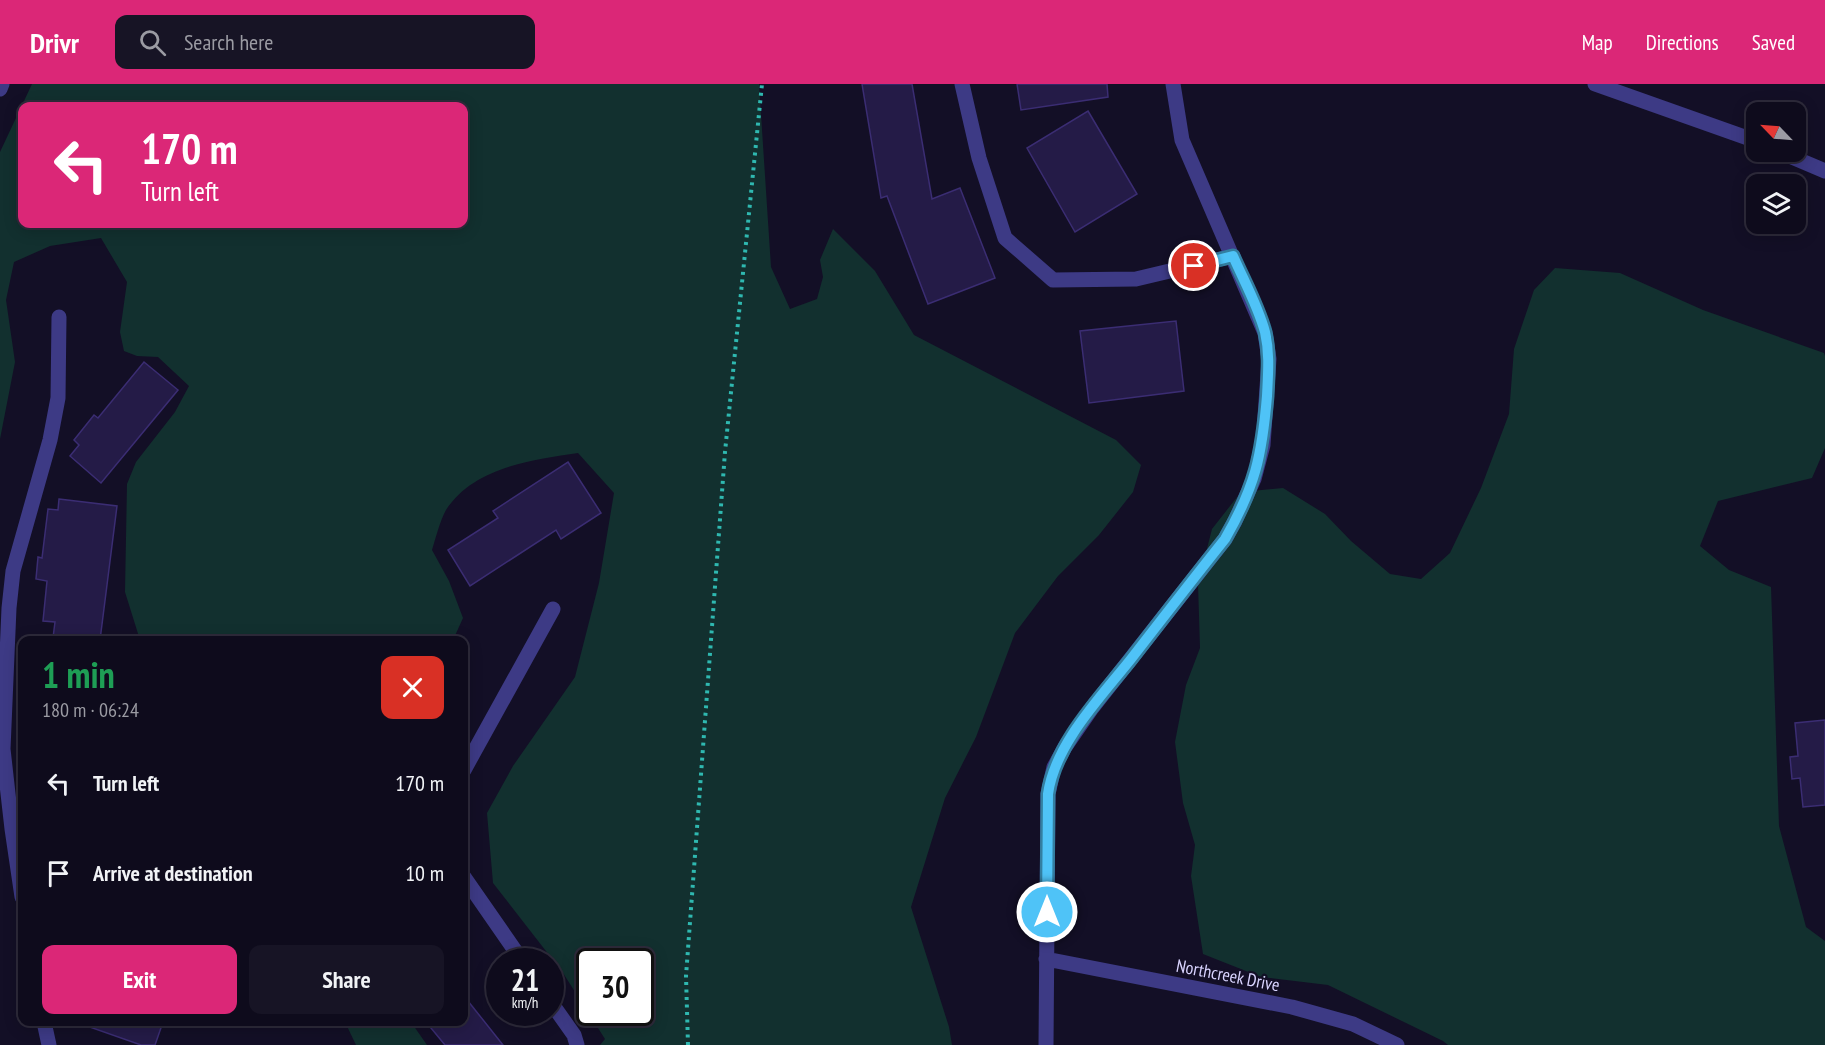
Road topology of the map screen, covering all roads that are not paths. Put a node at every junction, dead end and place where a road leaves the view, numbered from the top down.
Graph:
1 (2, 84) edge
2 (962, 84) edge
3 (1173, 84) edge
4 (1595, 84) edge
5 (0, 89) edge
6 (1746, 137) edge
7 (1804, 162) edge
8 (1825, 171) edge
9 (1233, 256) junction
10 (59, 317) dead end
11 (553, 609) dead end
12 (468, 763) edge
13 (6, 831) edge
14 (18, 880) edge
15 (468, 883) edge
16 (513, 948) edge
17 (1046, 959) junction
18 (564, 1020) edge
19 (45, 1026) edge
20 (49, 1045) edge
21 (577, 1045) edge
22 (1046, 1045) edge
23 (1397, 1045) edge

1 - 5 street
2 - 9 street
3 - 9 street
4 - 6 street
7 - 8 street
9 - 17 street
10 - 13 street
11 - 12 street
13 - 14 street
15 - 16 street
17 - 22 street
17 - 23 street, Northcreek Drive
18 - 21 street
19 - 20 street

